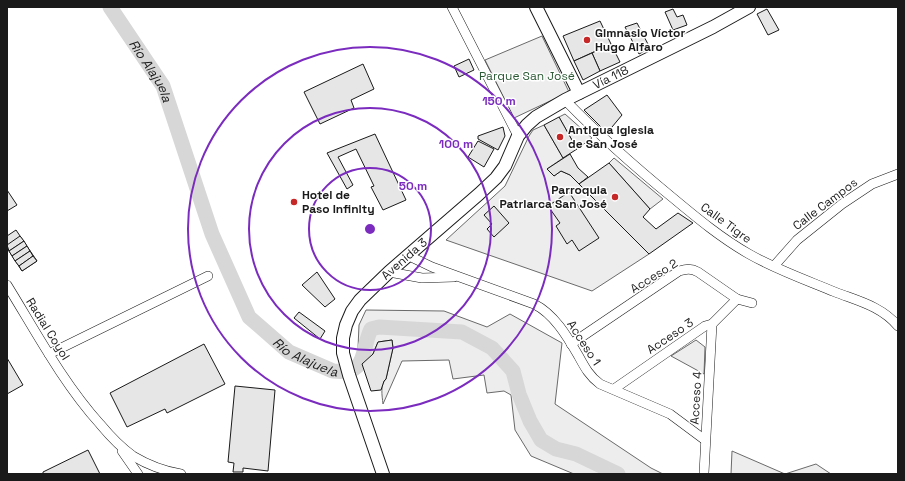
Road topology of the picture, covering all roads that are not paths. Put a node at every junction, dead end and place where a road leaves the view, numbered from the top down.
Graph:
1 (452, 7) edge
2 (536, 7) edge
3 (749, 7) edge
4 (579, 93) junction
5 (565, 100) junction
6 (518, 136) junction
7 (898, 174) edge
8 (407, 255) junction
9 (774, 266) junction
10 (389, 272) junction
11 (208, 276) dead end
12 (461, 277) junction
13 (7, 285) edge
14 (737, 299) junction
15 (752, 303) dead end
16 (712, 324) junction
17 (898, 326) edge
18 (571, 344) junction
19 (49, 354) junction
20 (69, 384) junction
21 (614, 389) junction
22 (114, 440) junction
23 (705, 440) junction
24 (123, 453) junction
25 (158, 468) junction
26 (704, 473) dead end
27 (138, 474) edge
28 (176, 474) edge
29 (383, 474) edge

1 - 6 street
2 - 4 main road
3 - 4 main road, Vía 118
4 - 5 main road, Avenida 3
5 - 6 main road, Avenida 3
5 - 9 street, Calle Tigre
6 - 8 main road, Avenida 3
7 - 9 street, Calle Campos
8 - 10 main road, Avenida 3
8 - 12 street, Acceso 1
9 - 17 street, Calle Tigre
10 - 12 street, Acceso 1
10 - 29 main road, Avenida 3
11 - 19 street
12 - 18 street, Acceso 1
13 - 19 street, Radial Coyol
14 - 15 street, Acceso 2
14 - 16 street, Acceso 3
14 - 18 street, Acceso 2
16 - 21 street, Acceso 3
16 - 23 street, Acceso 4
18 - 21 street, Acceso 1
19 - 20 street, Radial Coyol
20 - 22 street, Radial Coyol
20 - 24 street, Radial Coyol
21 - 23 street, Acceso 1
22 - 24 street
22 - 25 street, Radial Coyol
23 - 26 street, Acceso 4
24 - 25 street, Radial Coyol
24 - 27 street
25 - 28 street, Radial Coyol

